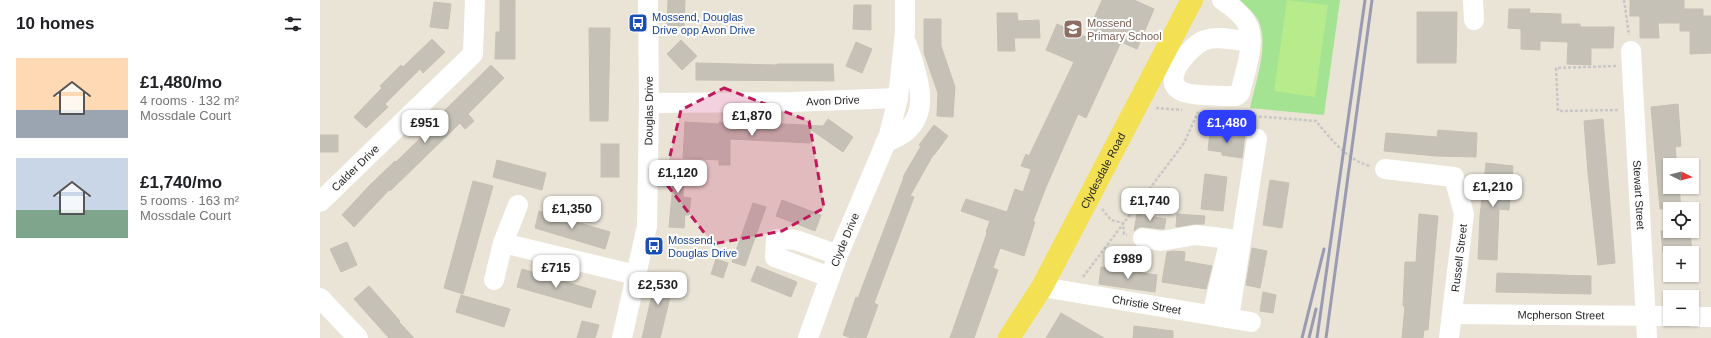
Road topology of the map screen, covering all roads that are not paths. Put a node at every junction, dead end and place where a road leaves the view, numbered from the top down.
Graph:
1 (475, 0) edge
2 (648, 0) edge
3 (905, 0) edge
4 (1192, 0) edge
5 (1222, 0) edge
6 (1473, 0) edge
7 (1474, 20) dead end
8 (905, 32) junction
9 (1251, 42) dead end
10 (1631, 59) road end
11 (898, 98) junction
12 (649, 103) junction
13 (1258, 139) dead end
14 (885, 143) junction
15 (1385, 169) dead end
16 (320, 202) edge
17 (518, 205) dead end
18 (1143, 238) road end
19 (503, 244) junction
20 (838, 255) junction
21 (636, 275) junction
22 (830, 277) junction
23 (494, 280) dead end
24 (1042, 286) junction
25 (320, 298) edge
26 (1452, 314) junction
27 (1645, 316) junction
28 (1663, 316) edge
29 (1221, 317) junction
30 (1699, 317) edge
31 (1711, 317) edge
32 (1251, 322) dead end
33 (358, 338) edge
34 (622, 338) edge
35 (808, 338) edge
36 (1009, 338) edge
37 (1449, 338) edge
38 (1647, 338) edge

1 - 16 street, Calder Drive
2 - 12 street, Douglas Drive
3 - 8 street, Clyde Drive
4 - 24 main road, Clydesdale Road
5 - 9 street
6 - 7 street
8 - 11 street, Clyde Drive
8 - 14 street, Clyde Drive
10 - 27 street, Stewart Street
11 - 12 street, Avon Drive
11 - 14 street, Clyde Drive
12 - 21 street, Douglas Drive
13 - 29 street
14 - 20 street, Clyde Drive
15 - 26 street, Russell Street
17 - 19 street
18 - 29 street
19 - 21 street
19 - 23 street
20 - 22 street, Clyde Drive
20 - 22 street
21 - 34 street, Douglas Drive
22 - 35 street, Clyde Drive
24 - 29 street, Christie Street
24 - 36 main road, Clydesdale Road
25 - 33 street
26 - 27 street, Mcpherson Street
26 - 37 street, Russell Street
27 - 28 street, Mcpherson Street
27 - 38 street, Stewart Street
29 - 32 street, Christie Street
30 - 31 street

